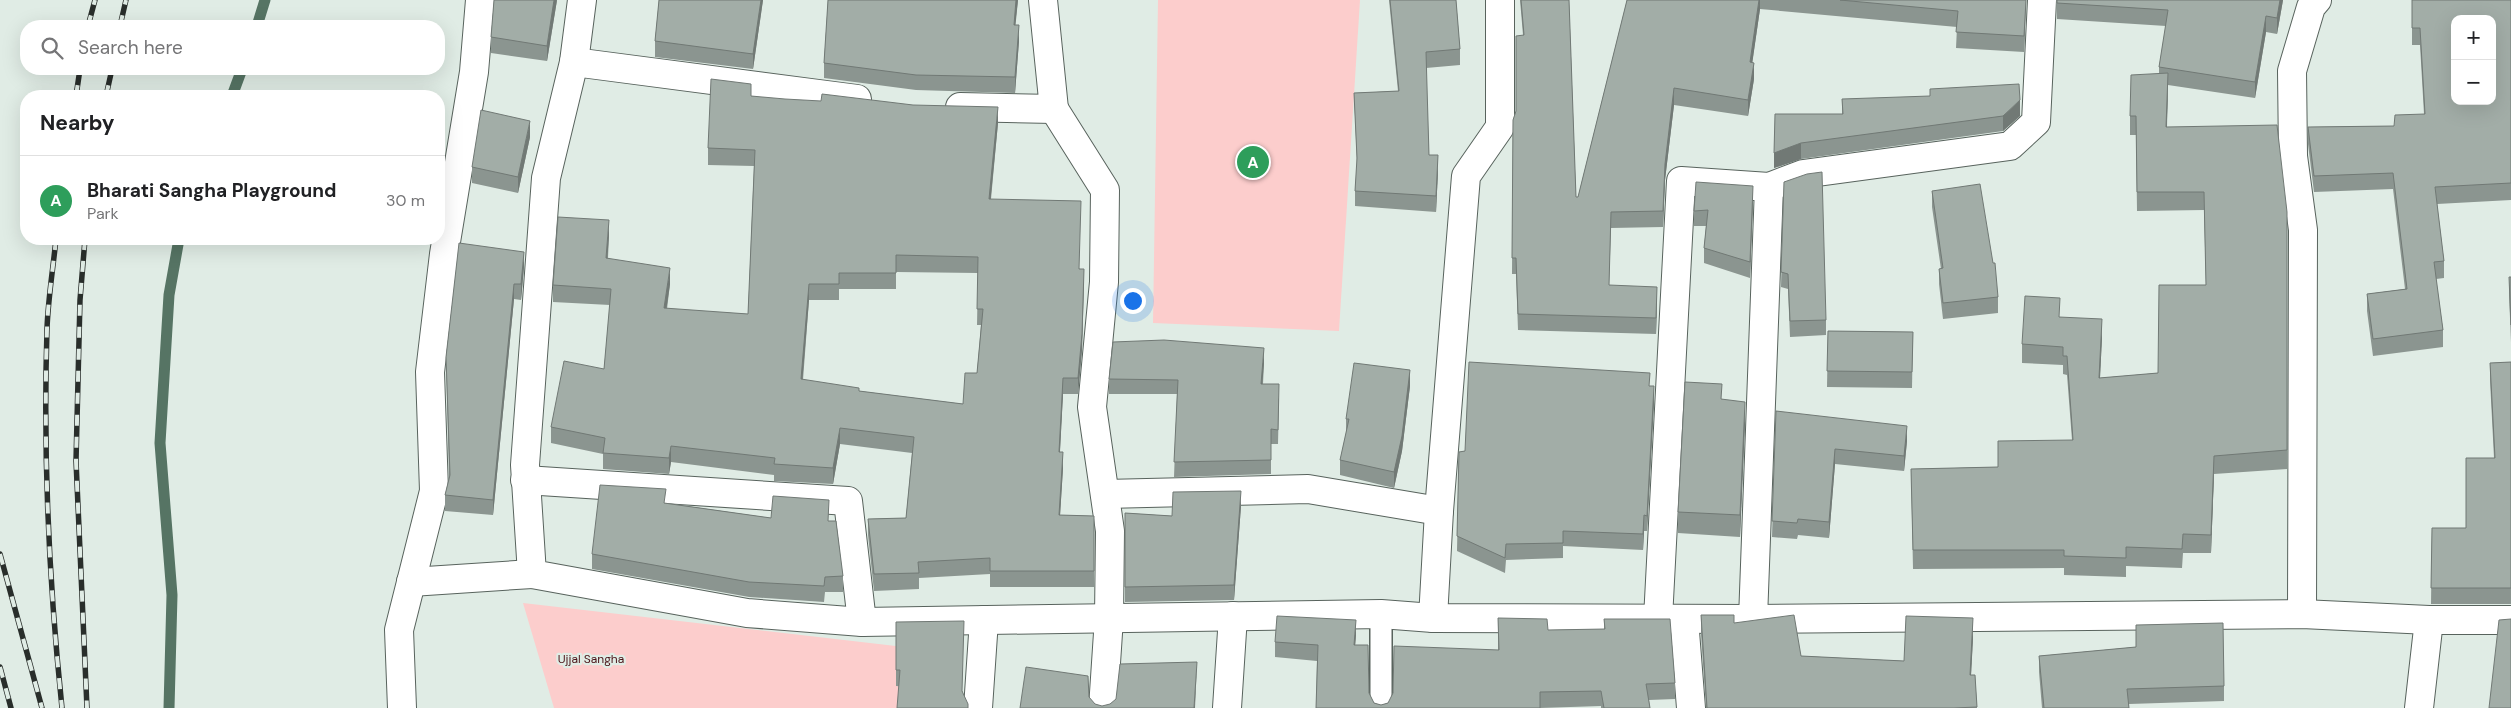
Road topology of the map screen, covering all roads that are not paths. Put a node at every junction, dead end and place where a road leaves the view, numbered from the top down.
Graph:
1 (480, 0) edge
2 (582, 0) edge
3 (1043, 0) edge
4 (1500, 0) edge
5 (2042, 0) edge
6 (2317, 0) edge
7 (574, 62) junction
8 (886, 102) edge
9 (935, 106) edge
10 (1054, 109) junction
11 (1769, 187) junction
12 (525, 480) junction
13 (1105, 494) junction
14 (1439, 511) junction
15 (532, 574) junction
16 (411, 582) junction
17 (1381, 614) junction
18 (2302, 614) junction
19 (1233, 616) junction
20 (1109, 618) junction
21 (1433, 618) junction
22 (1671, 619) junction
23 (1754, 619) junction
24 (984, 620) junction
25 (2429, 620) junction
26 (2511, 620) edge
27 (862, 622) junction
28 (402, 708) edge
29 (978, 708) edge
30 (1103, 708) edge
31 (1227, 708) edge
32 (1381, 708) edge
33 (1691, 708) edge
34 (2419, 708) edge

1 - 16 street
2 - 7 street
3 - 10 street
4 - 14 street
5 - 11 street
6 - 18 street
7 - 8 street
7 - 12 street
9 - 10 street
10 - 13 street
11 - 22 street
11 - 23 street
12 - 15 street
12 - 27 street
13 - 14 street
13 - 20 street
14 - 21 street
15 - 16 street
15 - 27 street
16 - 28 street
17 - 19 street
17 - 21 street
17 - 32 lane
18 - 23 street
18 - 25 street
19 - 20 street
19 - 31 street
20 - 24 street
20 - 30 street
21 - 22 street
22 - 23 street
22 - 33 street
24 - 27 street
24 - 29 street
25 - 26 street
25 - 34 street

